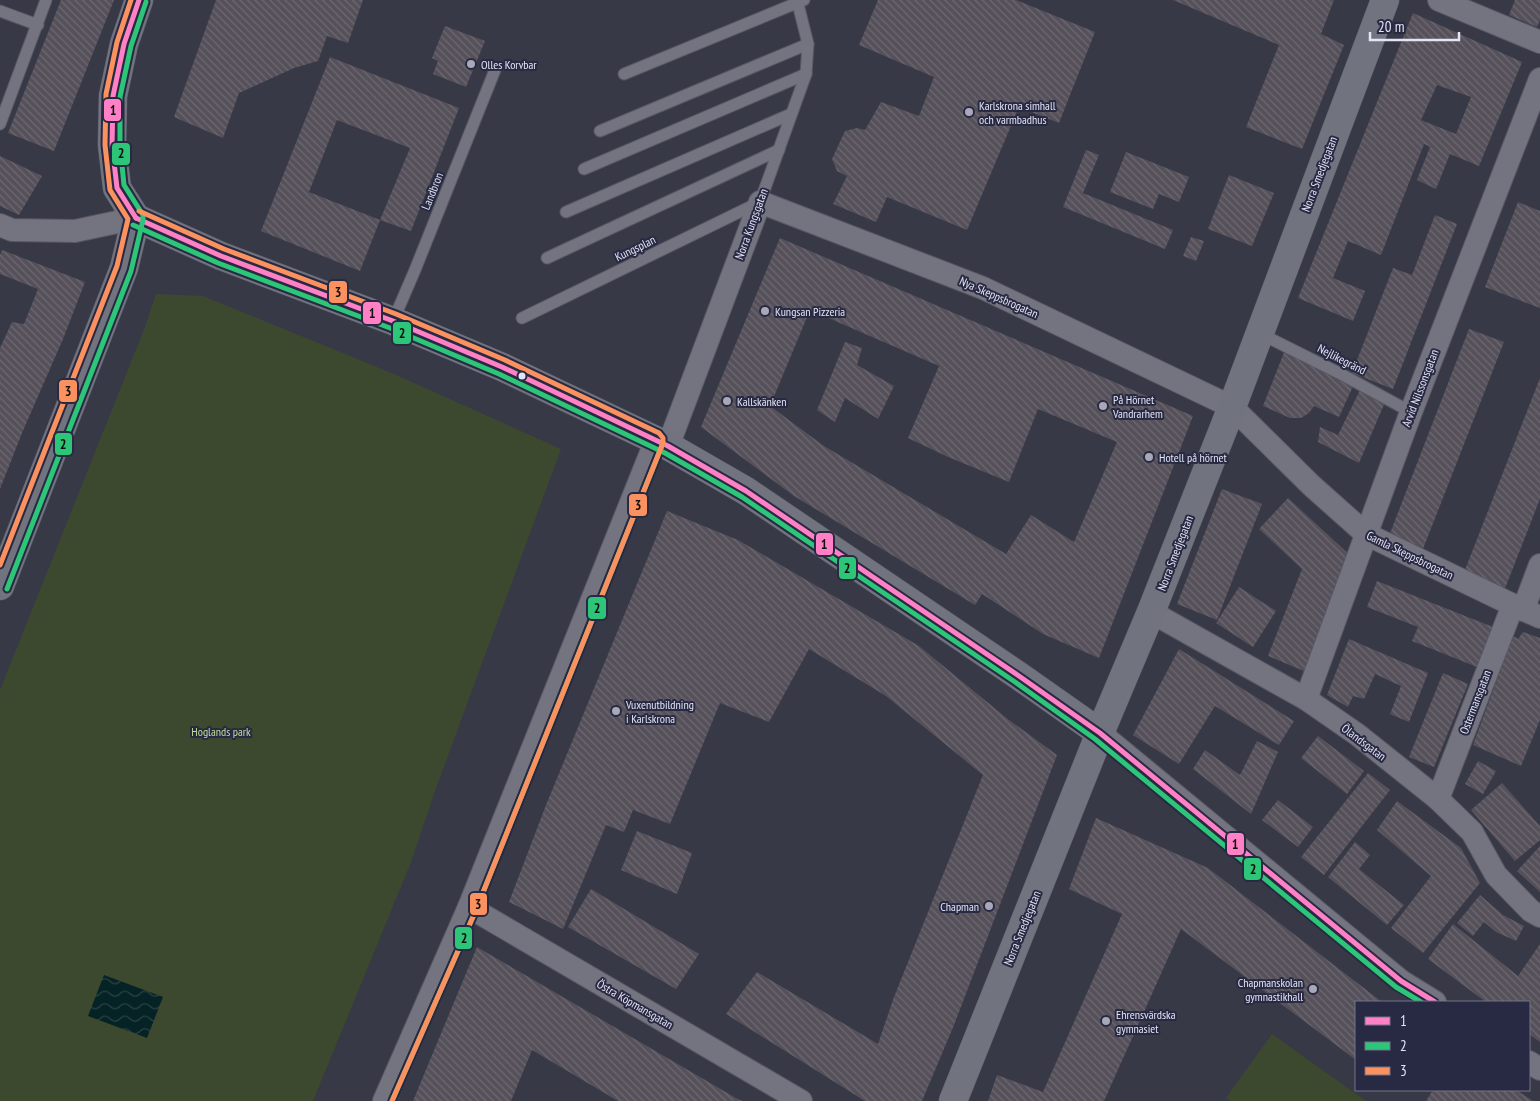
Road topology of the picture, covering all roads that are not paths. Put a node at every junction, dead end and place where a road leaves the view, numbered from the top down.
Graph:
1 (46, 0) edge
2 (139, 0) edge
3 (1384, 0) edge
4 (1439, 0) edge
5 (800, 1) edge
6 (0, 11) edge
7 (38, 25) junction
8 (1540, 42) edge
9 (808, 44) junction
10 (494, 70) dead end
11 (624, 74) dead end
12 (806, 74) junction
13 (1540, 79) edge
14 (791, 114) junction
15 (0, 124) edge
16 (600, 131) dead end
17 (778, 150) junction
18 (584, 169) dead end
19 (760, 202) junction
20 (566, 212) dead end
21 (136, 218) junction
22 (0, 225) edge
23 (547, 258) dead end
24 (522, 318) dead end
25 (393, 321) junction
26 (1259, 333) junction
27 (1232, 407) junction
28 (1411, 412) junction
29 (662, 443) junction
30 (1366, 534) junction
31 (1540, 566) edge
32 (0, 586) edge
33 (1525, 611) edge
34 (1151, 612) junction
35 (1306, 699) junction
36 (1100, 733) junction
37 (1438, 799) junction
38 (468, 907) junction
39 (1540, 916) edge
40 (1433, 1001) edge
41 (384, 1101) edge
42 (801, 1101) edge
43 (953, 1101) edge

1 - 7 lane
2 - 21 street
3 - 26 street, Norra Smedjegatan
4 - 8 street
5 - 9 lane, Norra Kungsgatan
5 - 11 lane
6 - 7 lane
7 - 15 lane
9 - 12 lane, Norra Kungsgatan
9 - 16 lane
10 - 25 lane, Landbron
12 - 14 lane, Norra Kungsgatan
12 - 18 lane
13 - 28 street, Arvid Nilssonsgatan
14 - 17 lane, Norra Kungsgatan
14 - 20 lane
17 - 19 lane, Norra Kungsgatan
17 - 23 lane
19 - 24 lane, Kungsplan
19 - 27 street, Nya Skeppsbrogatan
19 - 29 street, Norra Kungsgatan
21 - 22 street
21 - 25 street
21 - 32 street
25 - 29 street
26 - 27 street, Norra Smedjegatan
26 - 28 lane, Nejlikegränd
27 - 30 street, Gamla Skeppsbrogatan
27 - 34 street, Norra Smedjegatan
28 - 30 street, Arvid Nilssonsgatan
29 - 36 street
29 - 38 street, Norra Kungsgatan
30 - 33 street, Gamla Skeppsbrogatan
30 - 35 street, Arvid Nilssonsgatan
31 - 33 street, Ostermansgatan
33 - 37 street, Ostermansgatan
34 - 35 street, Ölandsgatan
34 - 36 street, Norra Smedjegatan
35 - 37 street, Ölandsgatan
36 - 40 street
36 - 43 street, Norra Smedjegatan
37 - 39 street, Ölandsgatan
38 - 41 street, Norra Kungsgatan
38 - 42 street, Östra Köpmansgatan

